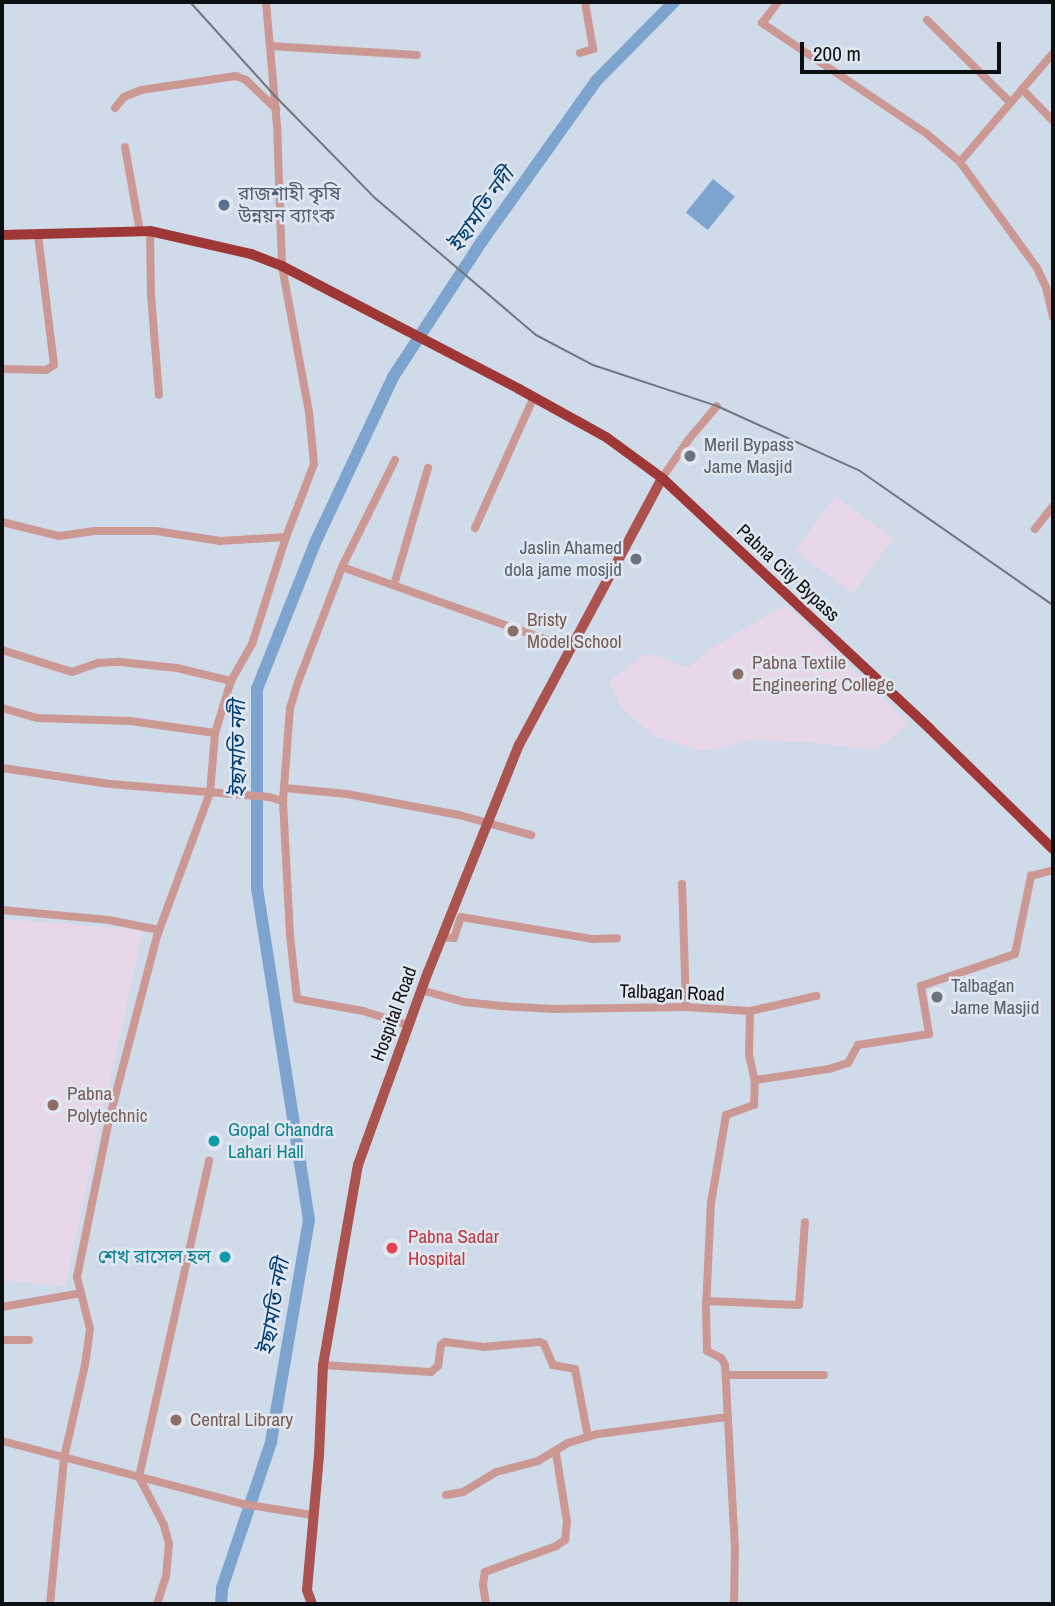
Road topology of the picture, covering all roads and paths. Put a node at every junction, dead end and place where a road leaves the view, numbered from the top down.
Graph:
1 (266, 2) edge
2 (585, 2) edge
3 (778, 2) edge
4 (927, 20) dead end
5 (270, 46) junction
6 (580, 53) dead end
7 (1053, 54) edge
8 (416, 55) dead end
9 (1022, 89) junction
10 (1010, 102) junction
11 (116, 108) dead end
12 (276, 109) junction
13 (1053, 121) edge
14 (125, 147) dead end
15 (960, 162) junction
16 (145, 231) junction
17 (38, 234) junction
18 (2, 235) edge
19 (282, 266) junction
20 (1050, 287) edge
21 (1053, 317) edge
22 (2, 369) edge
23 (159, 395) dead end
24 (534, 397) junction
25 (717, 406) dead end
26 (395, 460) dead end
27 (428, 468) dead end
28 (662, 478) junction
29 (1053, 506) edge
30 (2, 522) edge
31 (475, 528) dead end
32 (1035, 528) dead end
33 (286, 537) junction
34 (342, 567) junction
35 (394, 585) junction
36 (569, 648) junction
37 (2, 650) edge
38 (231, 681) junction
39 (2, 708) edge
40 (215, 733) junction
41 (2, 768) edge
42 (285, 788) junction
43 (209, 793) junction
44 (283, 801) junction
45 (486, 823) junction
46 (531, 835) dead end
47 (1053, 849) edge
48 (1053, 870) edge
49 (682, 884) dead end
50 (2, 910) edge
51 (159, 930) junction
52 (441, 937) junction
53 (617, 938) dead end
54 (421, 990) junction
55 (816, 996) dead end
56 (686, 1007) junction
57 (750, 1011) junction
58 (408, 1025) junction
59 (755, 1080) junction
60 (209, 1161) dead end
61 (805, 1222) dead end
62 (81, 1293) junction
63 (706, 1301) junction
64 (2, 1307) edge
65 (2, 1340) edge
66 (29, 1340) dead end
67 (323, 1365) junction
68 (726, 1375) junction
69 (824, 1375) dead end
70 (727, 1417) junction
71 (588, 1437) junction
72 (2, 1441) edge
73 (556, 1453) junction
74 (64, 1458) junction
75 (139, 1477) junction
76 (446, 1495) dead end
77 (312, 1515) junction
78 (50, 1604) edge
79 (158, 1604) edge
80 (312, 1604) edge
81 (486, 1604) edge
82 (734, 1604) edge

1 - 5 street
2 - 6 street
3 - 15 street
4 - 10 street
5 - 8 street
5 - 12 street
7 - 9 street
9 - 10 street
9 - 13 street
10 - 15 street
11 - 12 street
12 - 19 street
14 - 16 street
15 - 20 street
16 - 17 highway
16 - 19 highway
16 - 23 street
17 - 18 highway
17 - 22 street
19 - 24 highway, Pabna City Bypass
19 - 33 street
20 - 21 street
24 - 28 highway, Pabna City Bypass
24 - 31 street
25 - 28 street
26 - 34 street
27 - 35 street
28 - 36 main road, Hospital Road
28 - 47 highway, Pabna City Bypass
29 - 32 street
30 - 33 street
33 - 38 street
34 - 35 street
34 - 42 street
35 - 36 street
36 - 45 main road, Hospital Road
37 - 38 street
38 - 40 street
39 - 40 street
40 - 43 street
41 - 43 street
42 - 44 street
42 - 45 street
43 - 44 street
43 - 51 street
44 - 58 street
45 - 46 street
45 - 52 main road, Hospital Road
48 - 59 street
49 - 56 street
50 - 51 street
51 - 62 street
52 - 53 street
52 - 54 main road, Hospital Road
54 - 56 street, Talbagan Road
54 - 58 main road, Hospital Road
55 - 57 street
56 - 57 street, Talbagan Road
57 - 59 street, Talbagan Road
58 - 67 main road, Hospital Road
59 - 63 street
60 - 75 street
61 - 63 street
62 - 64 street
62 - 74 street
63 - 68 street
65 - 66 street
67 - 71 street
67 - 77 main road, Hospital Road
68 - 69 street
68 - 70 street
70 - 71 street
70 - 82 street
71 - 73 street
72 - 74 street
73 - 76 street
73 - 81 street
74 - 75 street
74 - 78 street
75 - 77 street
75 - 79 street
77 - 80 main road, Hospital Road

